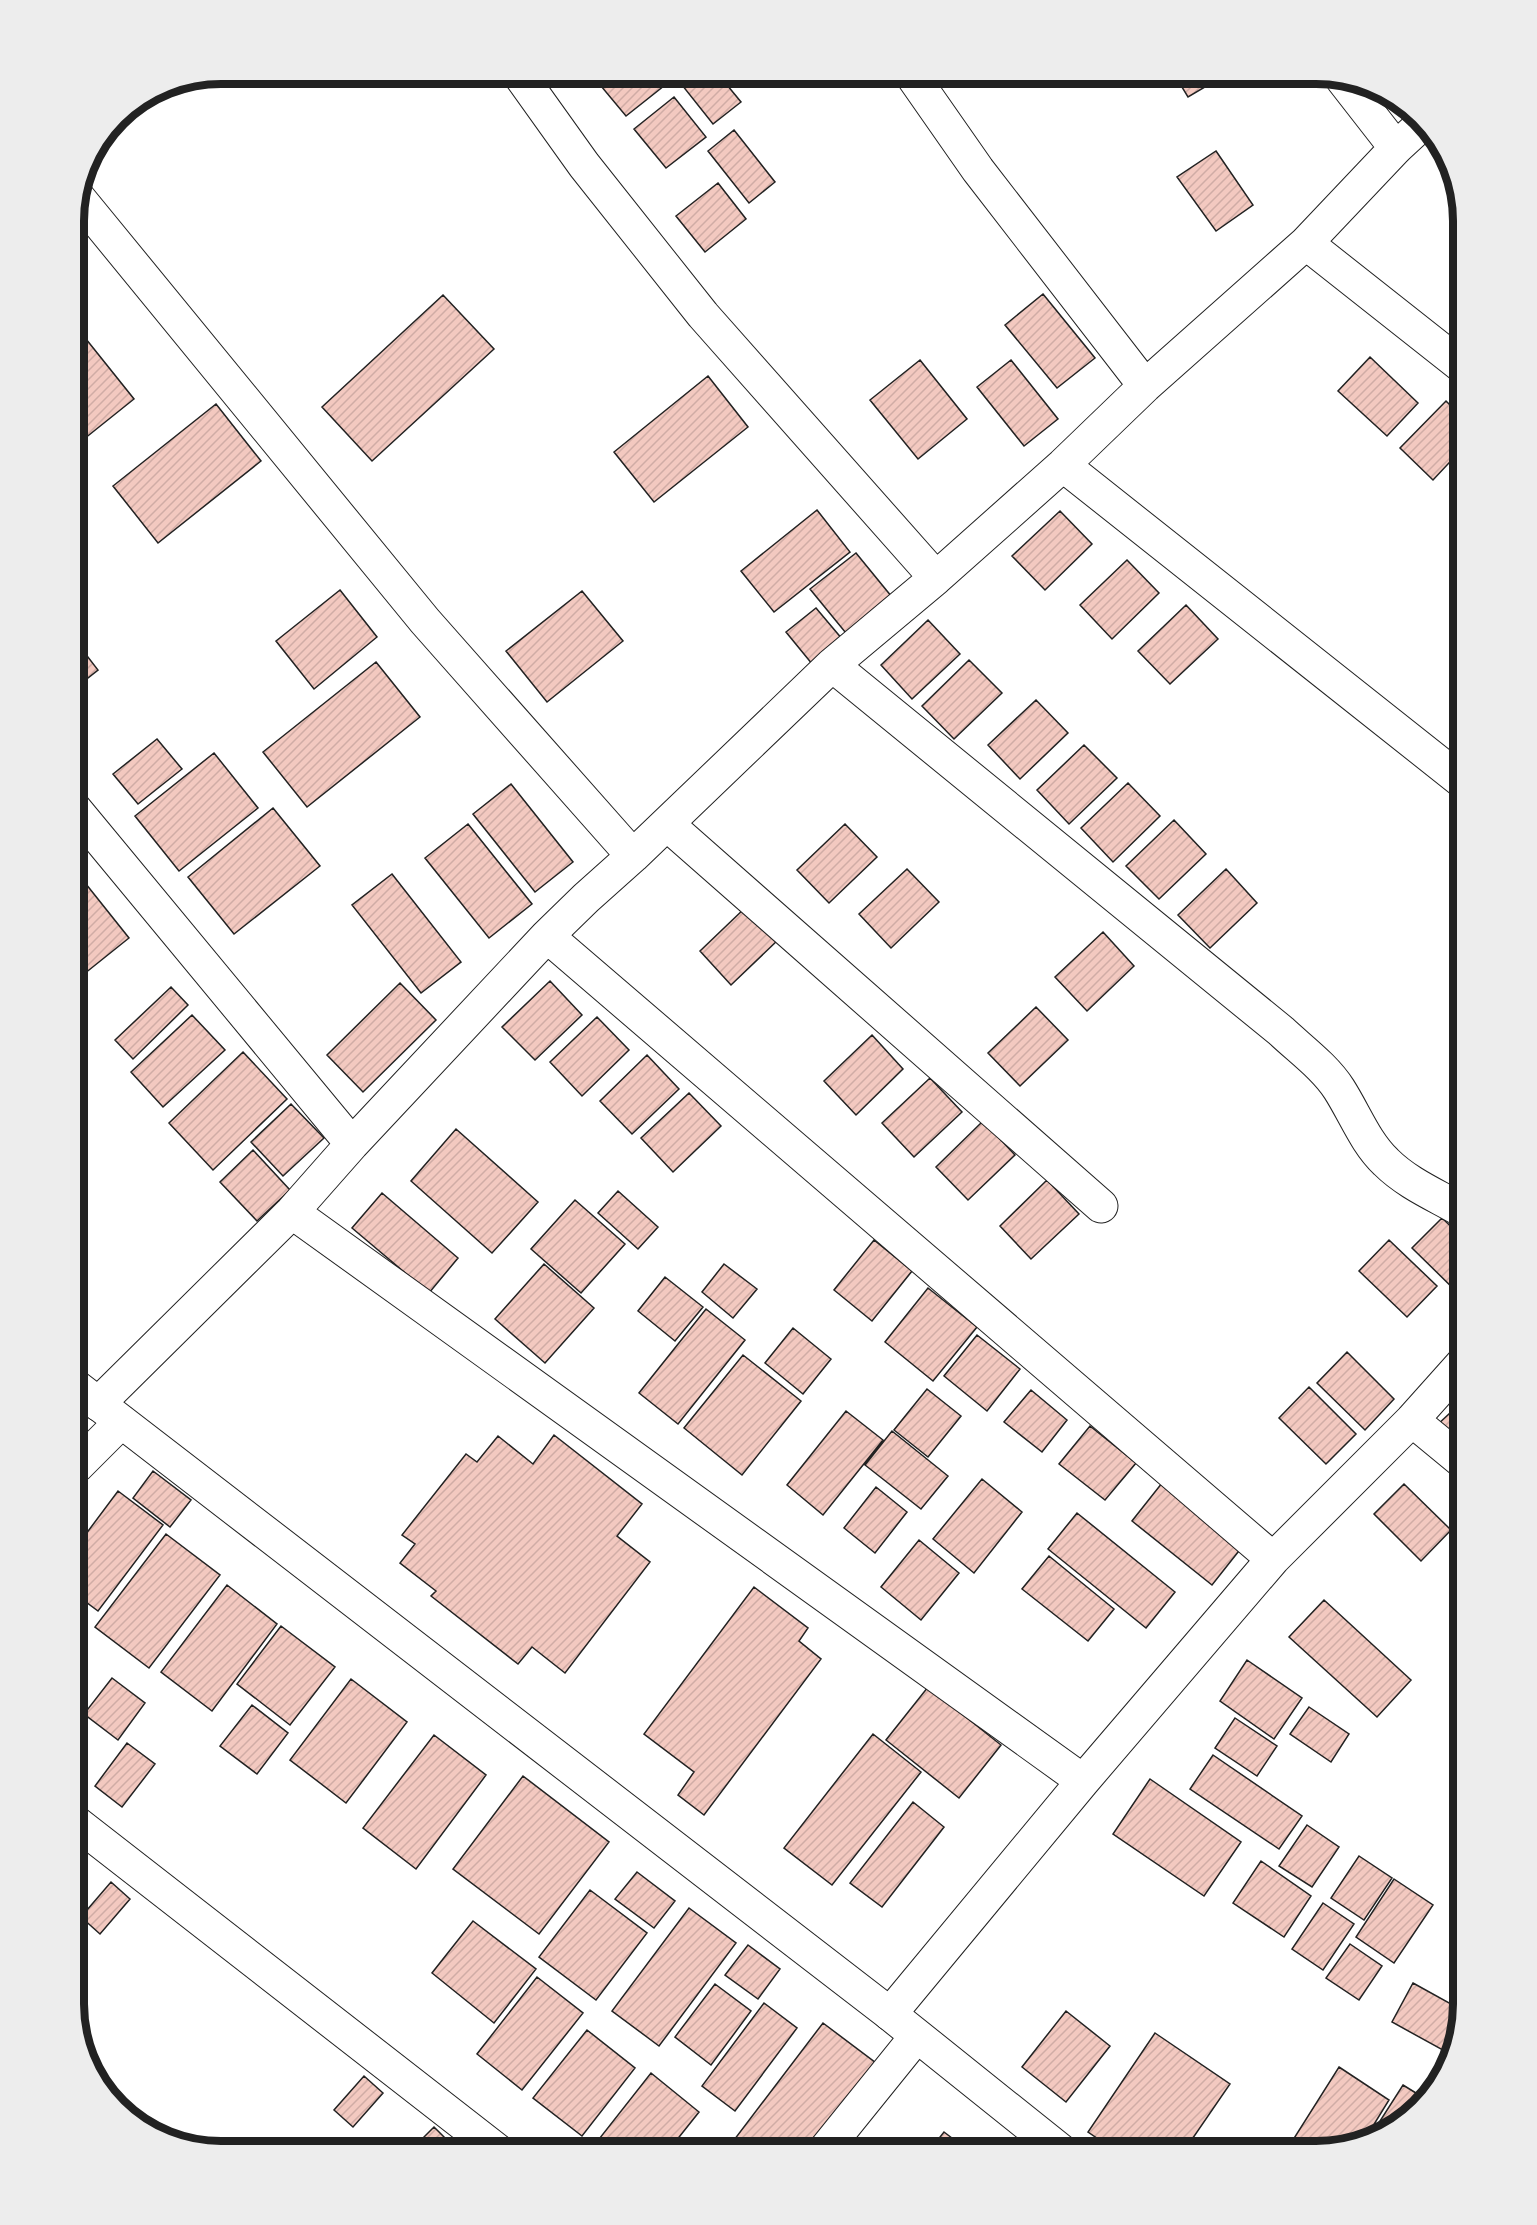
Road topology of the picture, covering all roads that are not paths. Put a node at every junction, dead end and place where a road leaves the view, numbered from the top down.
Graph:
1 (526, 84) edge
2 (918, 84) edge
3 (1350, 89) edge
4 (1417, 129) edge
5 (1396, 148) junction
6 (85, 205) edge
7 (1306, 243) junction
8 (1453, 358) edge
9 (1145, 386) junction
10 (1063, 465) junction
11 (936, 578) junction
12 (832, 664) junction
13 (1453, 773) edge
14 (84, 820) edge
15 (667, 824) junction
16 (633, 856) junction
17 (547, 936) junction
18 (352, 1144) junction
19 (1453, 1205) edge
20 (1101, 1206) dead end
21 (292, 1212) junction
22 (1453, 1375) edge
23 (98, 1403) edge
24 (1412, 1420) junction
25 (84, 1445) edge
26 (1453, 1453) edge
27 (1273, 1559) junction
28 (1083, 1781) junction
29 (84, 1829) edge
30 (890, 2014) junction
31 (916, 2037) junction
32 (485, 2141) edge
33 (832, 2141) edge
34 (1048, 2141) edge

1 - 11 street
2 - 9 street
3 - 5 street
4 - 5 street
5 - 7 street
6 - 16 street
7 - 8 street
7 - 9 street
9 - 10 street
10 - 11 street
10 - 13 street
11 - 12 street
12 - 15 street
12 - 19 street
14 - 18 street
15 - 16 street
15 - 20 street
16 - 17 street
17 - 18 street
17 - 27 street
18 - 21 street
21 - 23 street
21 - 28 street
22 - 24 street
23 - 25 street
23 - 30 street
24 - 26 street
24 - 27 street
27 - 28 street
28 - 30 street
29 - 32 street
30 - 31 street
31 - 33 street
31 - 34 street

